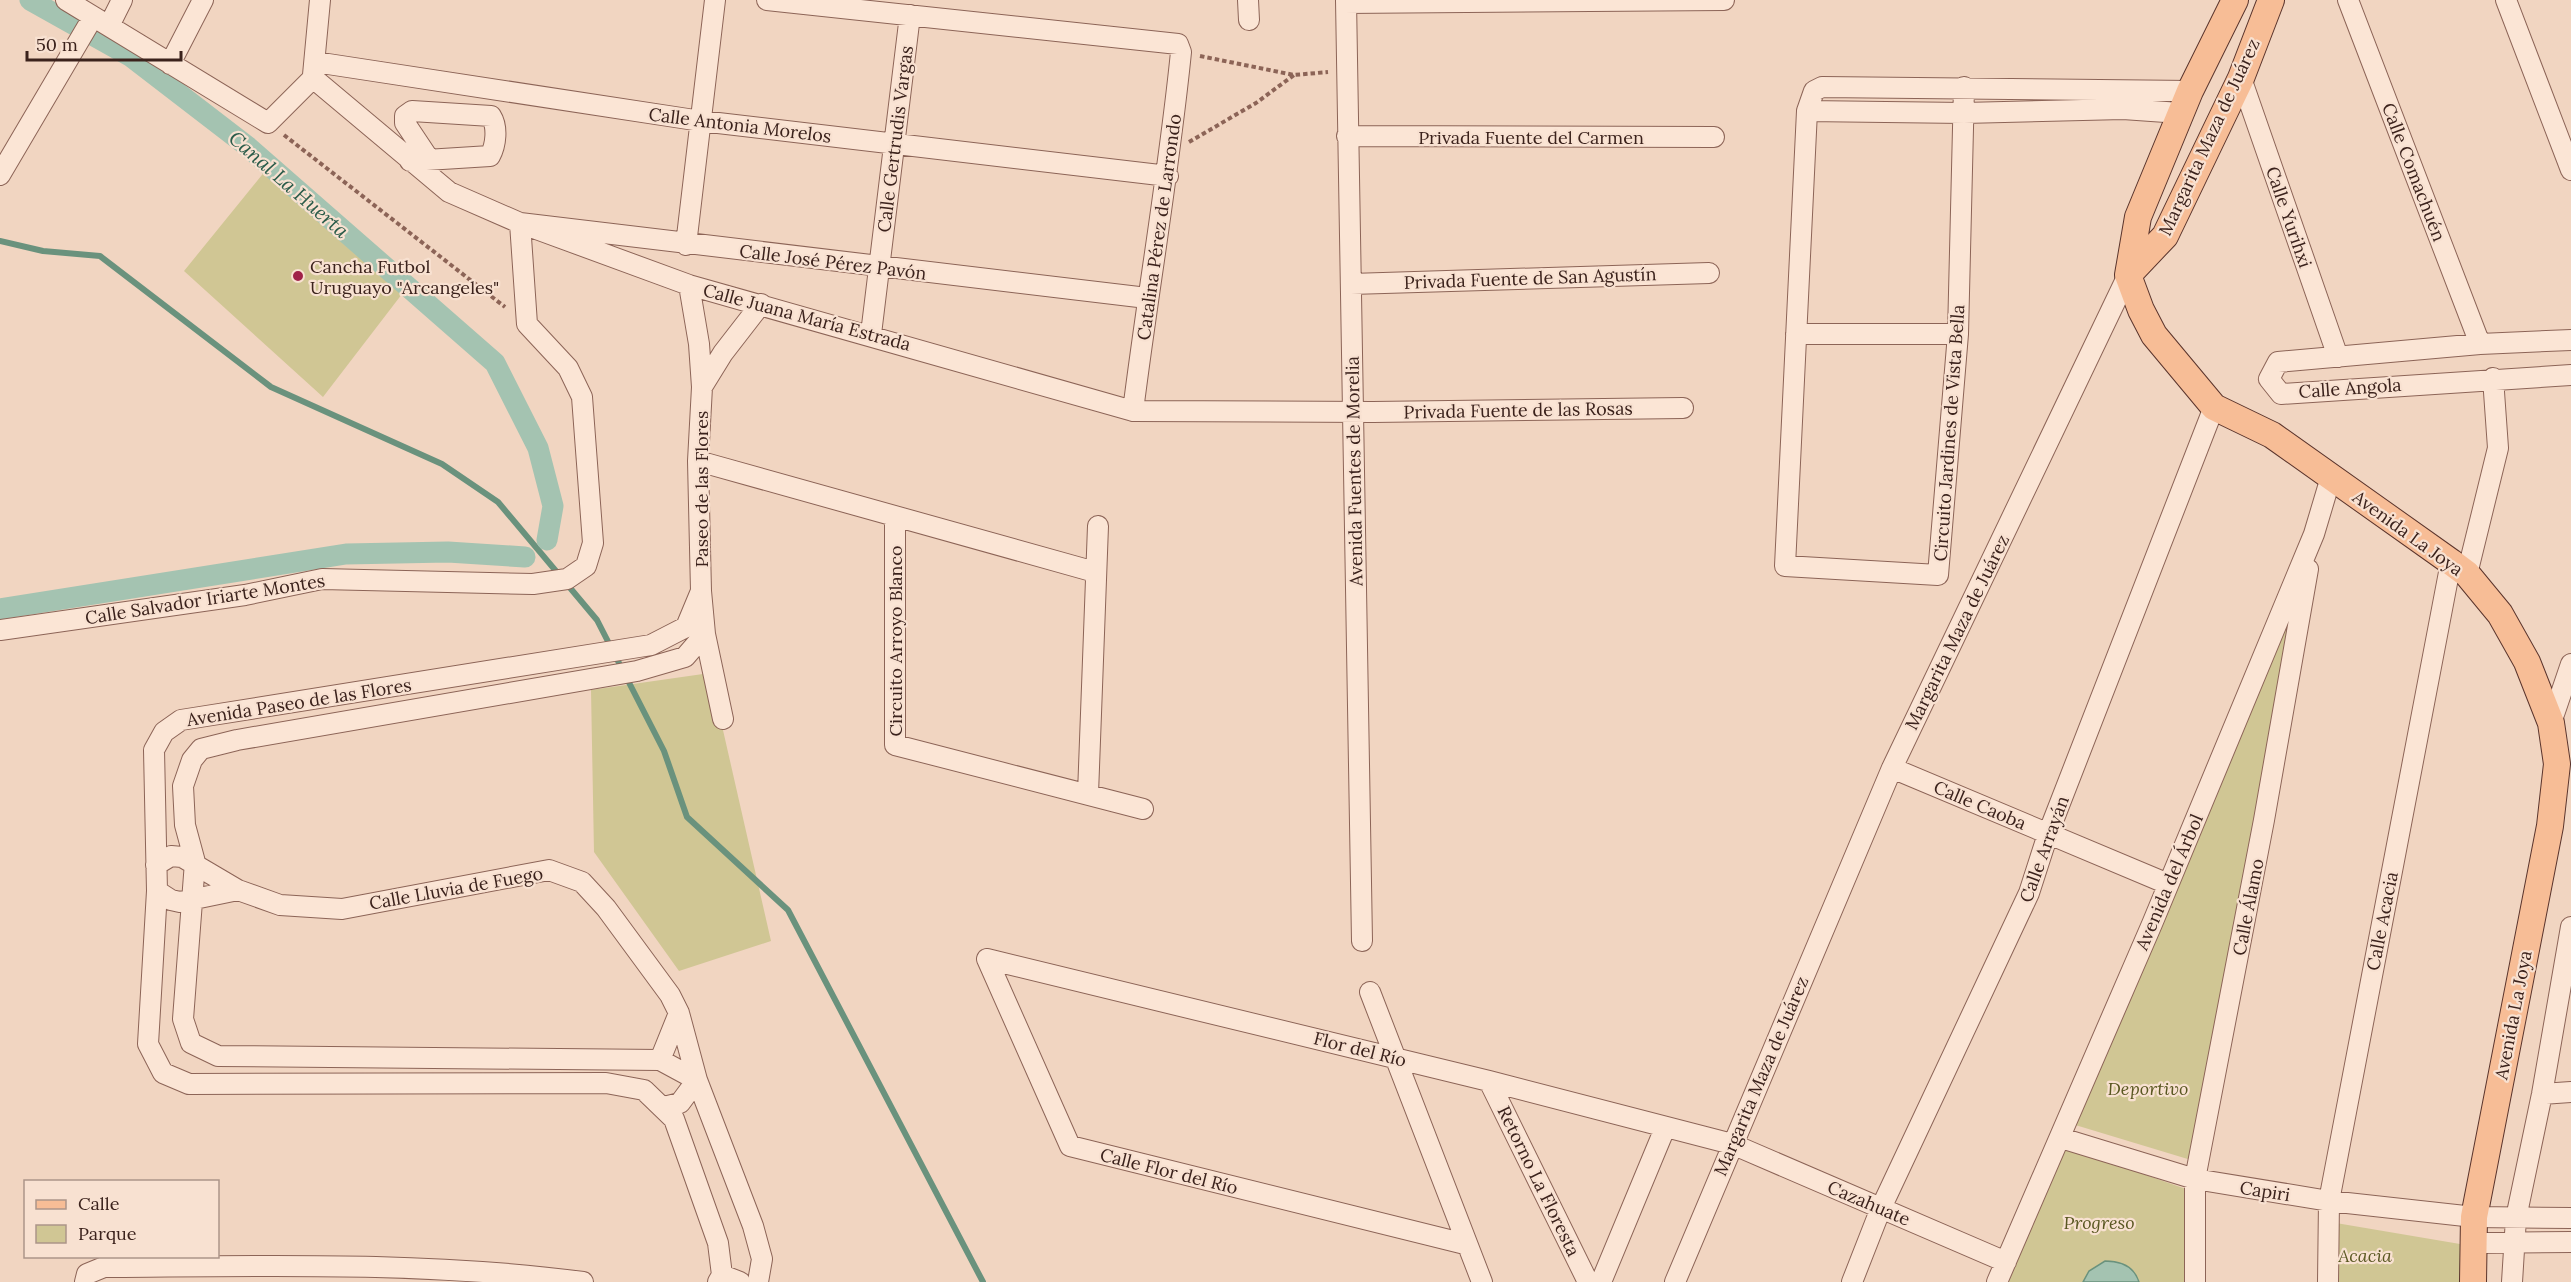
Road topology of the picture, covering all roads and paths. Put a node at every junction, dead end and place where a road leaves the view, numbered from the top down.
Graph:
1 (66, 0) edge
2 (122, 0) edge
3 (203, 0) edge
4 (320, 0) edge
5 (715, 0) edge
6 (767, 0) edge
7 (1724, 0) edge
8 (2235, 0) edge
9 (2271, 0) edge
10 (2348, 0) edge
11 (2506, 0) edge
12 (1346, 2) edge
13 (910, 15) junction
14 (98, 20) junction
15 (1180, 48) junction
16 (170, 64) junction
17 (314, 70) junction
18 (1347, 70) junction
19 (1294, 75) junction
20 (2241, 78) junction
21 (1964, 87) junction
22 (2185, 102) junction
23 (1807, 111) junction
24 (1964, 113) junction
25 (700, 121) junction
26 (268, 123) junction
27 (1347, 136) junction
28 (1714, 137) dead end
29 (894, 144) junction
30 (1171, 152) junction
31 (2571, 170) edge
32 (0, 176) edge
33 (1168, 176) junction
34 (520, 223) junction
35 (686, 245) junction
36 (879, 267) junction
37 (1709, 273) dead end
38 (2128, 275) junction
39 (1351, 284) junction
40 (689, 285) junction
41 (1147, 298) junction
42 (761, 304) junction
43 (527, 324) junction
44 (871, 334) junction
45 (1796, 334) junction
46 (1958, 334) junction
47 (2571, 340) edge
48 (2480, 344) junction
49 (2338, 357) junction
50 (2571, 375) edge
51 (2493, 378) junction
52 (702, 387) junction
53 (2214, 406) junction
54 (1683, 408) dead end
55 (1133, 411) junction
56 (1352, 412) junction
57 (698, 461) junction
58 (2331, 477) junction
59 (895, 518) junction
60 (1098, 526) dead end
61 (2314, 534) junction
62 (2459, 568) junction
63 (1095, 572) junction
64 (701, 591) junction
65 (686, 627) joint
66 (0, 630) edge
67 (705, 634) junction
68 (619, 650) junction
69 (2571, 664) edge
70 (618, 675) junction
71 (2561, 710) edge
72 (723, 719) dead end
73 (1892, 768) junction
74 (1089, 794) junction
75 (1143, 809) dead end
76 (2048, 834) junction
77 (195, 862) junction
78 (156, 865) junction
79 (2168, 884) junction
80 (238, 890) junction
81 (157, 891) junction
82 (193, 898) junction
83 (2571, 927) edge
84 (1362, 941) dead end
85 (987, 959) joint
86 (2568, 970) edge
87 (1371, 992) dead end
88 (679, 1013) junction
89 (1394, 1057) junction
90 (660, 1060) junction
91 (697, 1080) junction
92 (1489, 1081) junction
93 (644, 1090) junction
94 (2571, 1092) edge
95 (2542, 1094) junction
96 (664, 1107) junction
97 (1665, 1128) junction
98 (2061, 1138) junction
99 (1732, 1144) junction
100 (2195, 1179) junction
101 (2329, 1201) junction
102 (1881, 1208) junction
103 (2474, 1216) junction
104 (2517, 1218) junction
105 (2571, 1218) edge
106 (2571, 1242) edge
107 (2474, 1243) junction
108 (2513, 1243) junction
109 (1465, 1245) junction
110 (2006, 1262) junction
111 (720, 1279) edge
112 (85, 1282) edge
113 (583, 1282) edge
114 (741, 1282) edge
115 (758, 1282) edge
116 (1482, 1282) edge
117 (1588, 1282) edge
118 (1601, 1282) edge
119 (1675, 1282) edge
120 (1851, 1282) edge
121 (1997, 1282) edge
122 (2195, 1282) edge
123 (2328, 1282) edge
124 (2473, 1282) edge
125 (2512, 1282) edge

1 - 14 street
2 - 14 street
3 - 16 street
4 - 17 street
5 - 25 street
6 - 13 street
7 - 12 street
8 - 22 main road, Margarita Maza de Juárez
9 - 20 main road, Margarita Maza de Juárez
10 - 48 street, Calle Comachuén
11 - 31 street
12 - 18 street, Avenida Fuentes de Morelia
13 - 15 street
13 - 29 street, Calle Gertrudis Vargas
14 - 16 street
14 - 32 street
15 - 19 path
15 - 30 street, Catalina Pérez de Larrondo
16 - 26 street
17 - 25 street, Calle Antonia Morelos
17 - 26 street
17 - 34 street, Calle Juana María Estrada
18 - 19 path
18 - 27 street, Avenida Fuentes de Morelia
19 - 30 path
20 - 38 main road, Margarita Maza de Juárez
20 - 49 street, Calle Yurihxi
21 - 22 street, Circuito Jardines de Vista Bella
21 - 23 street, Circuito Jardines de Vista Bella
21 - 24 street, Circuito Jardines de Vista Bella
22 - 24 street
22 - 38 main road, Margarita Maza de Juárez
23 - 24 street
23 - 45 street, Circuito Jardines de Vista Bella
24 - 46 street, Circuito Jardines de Vista Bella
25 - 29 street, Calle Antonia Morelos
25 - 35 street
26 - 43 path
27 - 28 street, Privada Fuente del Carmen
27 - 39 street, Avenida Fuentes de Morelia
29 - 33 street, Calle Antonia Morelos
29 - 36 street, Calle Gertrudis Vargas
30 - 33 street, Catalina Pérez de Larrondo
33 - 41 street, Catalina Pérez de Larrondo
34 - 35 street, Calle José Pérez Pavón
34 - 40 street, Calle Juana María Estrada
34 - 43 street
35 - 36 street, Calle José Pérez Pavón
36 - 41 street, Calle José Pérez Pavón
36 - 44 street, Calle Gertrudis Vargas
37 - 39 street, Privada Fuente de San Agustín
38 - 53 main road, Avenida La Joya
38 - 73 street, Margarita Maza de Juárez
39 - 56 street, Avenida Fuentes de Morelia
40 - 42 street, Calle Juana María Estrada
40 - 52 street, Paseo de las Flores
41 - 55 street, Catalina Pérez de Larrondo
42 - 44 street, Calle Juana María Estrada
42 - 52 street, Paseo de las Flores
43 - 66 street, Calle Salvador Iriarte Montes
44 - 55 street, Calle Juana María Estrada
45 - 46 street
45 - 46 street, Circuito Jardines de Vista Bella
47 - 48 street, Calle Angola
48 - 49 street, Calle Angola
49 - 51 street, Calle Angola
50 - 51 street, Calle Angola
51 - 62 street
52 - 57 street, Paseo de las Flores
53 - 58 main road, Avenida La Joya
53 - 76 street, Calle Arrayán
54 - 56 street, Privada Fuente de las Rosas
55 - 56 street, Calle Juana María Estrada
56 - 84 street, Avenida Fuentes de Morelia
57 - 59 street, Circuito Arroyo Blanco
57 - 64 street, Paseo de las Flores
58 - 61 street, Avenida del Árbol
58 - 62 main road, Avenida La Joya
59 - 63 street, Circuito Arroyo Blanco
59 - 74 street, Circuito Arroyo Blanco
60 - 63 street
61 - 79 street, Avenida del Árbol
61 - 100 street, Calle Álamo
62 - 71 main road, Avenida La Joya
62 - 101 street, Calle Acacia
63 - 74 street
64 - 65 street, Paseo de las Flores
64 - 67 street, Paseo de las Flores
65 - 68 street, Avenida Paseo de las Flores
67 - 70 street, Avenida Paseo de las Flores
67 - 72 street, Paseo de las Flores
68 - 70 street
68 - 78 street, Avenida Paseo de las Flores
69 - 71 street
70 - 77 street, Avenida Paseo de las Flores
71 - 103 main road, Avenida La Joya
73 - 76 street, Calle Caoba
73 - 99 street, Margarita Maza de Juárez
74 - 75 street, Circuito Arroyo Blanco
76 - 79 street, Calle Caoba
76 - 102 street, Calle Arrayán
77 - 78 street
77 - 80 street, Calle Lluvia de Fuego
77 - 82 street, Avenida Paseo de las Flores
78 - 81 street, Avenida Paseo de las Flores
79 - 98 street, Avenida del Árbol
80 - 82 street, Calle Lluvia de Fuego
80 - 88 street, Calle Lluvia de Fuego
81 - 82 street
81 - 93 street, Avenida Paseo de las Flores
82 - 90 street, Avenida Paseo de las Flores
83 - 86 street
85 - 89 street, Flor del Río
85 - 109 street, Calle Flor del Río
86 - 95 street
87 - 89 street
88 - 90 street
88 - 91 street, Calle Lluvia de Fuego
89 - 92 street, Flor del Río
89 - 109 street
90 - 91 street
90 - 93 street
91 - 96 street
91 - 115 street
92 - 97 street, Flor del Río
92 - 117 street, Retorno La Floresta
93 - 96 street
94 - 95 street
95 - 104 street
96 - 111 street
97 - 99 street, Flor del Río
97 - 118 street
98 - 100 street, Capiri
98 - 110 street, Avenida del Árbol
99 - 102 street, Cazahuate
99 - 119 street, Margarita Maza de Juárez
100 - 101 street, Capiri
100 - 122 street, Calle Álamo
101 - 103 street, Capiri
101 - 123 street, Calle Acacia
102 - 110 street, Cazahuate
102 - 120 street, Calle Arrayán
103 - 104 street, Capiri
103 - 107 main road, Avenida La Joya
104 - 105 street, Capiri
104 - 108 street
106 - 108 street
107 - 108 street
107 - 124 main road, Avenida La Joya
108 - 125 street
109 - 116 street
110 - 121 street, Avenida del Árbol
111 - 114 street
112 - 113 street

